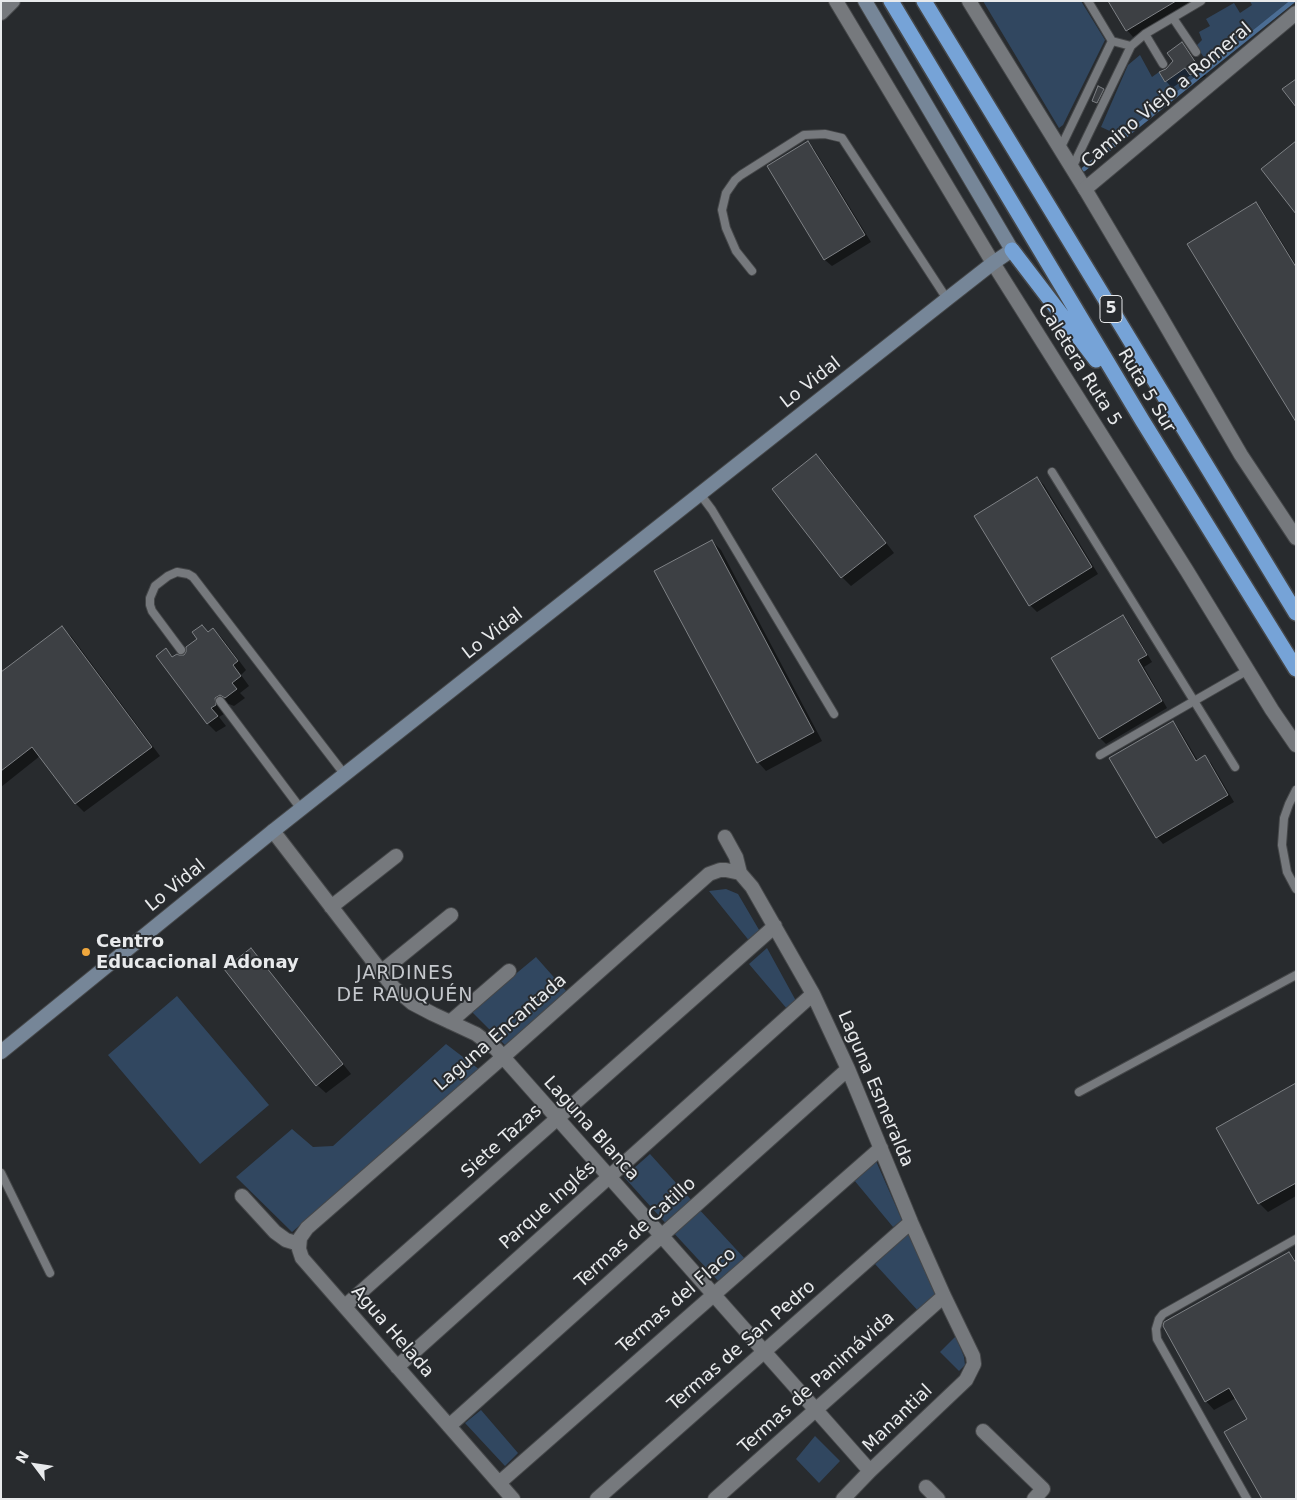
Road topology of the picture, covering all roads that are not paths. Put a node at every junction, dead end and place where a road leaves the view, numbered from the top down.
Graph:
1 (13, 1) edge
2 (836, 1) edge
3 (865, 1) edge
4 (891, 1) edge
5 (924, 1) edge
6 (969, 1) edge
7 (1088, 1) edge
8 (1201, 1) edge
9 (1, 13) edge
10 (1296, 13) edge
11 (1173, 18) junction
12 (1145, 34) junction
13 (1112, 41) junction
14 (1131, 46) junction
15 (1196, 52) dead end
16 (1163, 64) dead end
17 (1060, 149) junction
18 (1072, 168) junction
19 (1085, 189) junction
20 (1012, 250) junction
21 (993, 263) junction
22 (752, 271) dead end
23 (947, 299) junction
24 (1142, 420) junction
25 (1052, 472) dead end
26 (700, 494) junction
27 (1296, 538) edge
28 (1296, 613) edge
29 (181, 650) dead end
30 (1296, 669) edge
31 (1248, 670) junction
32 (220, 701) dead end
33 (1194, 702) junction
34 (834, 714) dead end
35 (1296, 745) edge
36 (1100, 756) dead end
37 (1235, 767) dead end
38 (345, 775) junction
39 (1296, 790) edge
40 (301, 809) junction
41 (273, 831) junction
42 (725, 837) dead end
43 (396, 856) dead end
44 (740, 873) junction
45 (1296, 890) edge
46 (331, 907) junction
47 (451, 915) dead end
48 (775, 926) junction
49 (509, 971) dead end
50 (381, 972) junction
51 (1296, 975) edge
52 (813, 994) junction
53 (450, 1022) junction
54 (1, 1052) edge
55 (503, 1057) junction
56 (848, 1068) junction
57 (1078, 1092) dead end
58 (557, 1118) junction
59 (881, 1148) junction
60 (1, 1174) edge
61 (609, 1177) junction
62 (242, 1196) dead end
63 (911, 1222) junction
64 (661, 1236) junction
65 (1296, 1239) edge
66 (299, 1244) junction
67 (50, 1272) dead end
68 (713, 1294) junction
69 (944, 1296) junction
70 (344, 1306) junction
71 (764, 1352) junction
72 (974, 1364) joint
73 (397, 1367) junction
74 (816, 1410) junction
75 (449, 1426) junction
76 (983, 1431) dead end
77 (870, 1471) junction
78 (499, 1483) junction
79 (926, 1487) dead end
80 (1038, 1494) edge
81 (513, 1499) edge
82 (597, 1499) edge
83 (716, 1499) edge
84 (843, 1499) edge
85 (938, 1499) edge
86 (1248, 1499) edge

1 - 9 street
2 - 21 street, Caletera Ruta 5
3 - 20 main road
4 - 24 highway, Ruta 5 Sur / 5
5 - 28 highway, Ruta 5 Sur / 5
6 - 17 street
7 - 13 lane
8 - 11 lane
10 - 19 street, Camino Viejo a Romeral
11 - 12 lane
11 - 15 lane
12 - 14 lane
12 - 16 lane
13 - 14 lane
13 - 17 lane
14 - 18 lane
17 - 18 street
18 - 19 street
19 - 27 street
20 - 21 main road, Lo Vidal
20 - 24 highway
21 - 23 main road, Lo Vidal
21 - 31 street, Caletera Ruta 5
22 - 23 lane
23 - 26 main road, Lo Vidal
24 - 30 highway, Ruta 5 Sur / 5
25 - 33 lane
26 - 34 lane
26 - 38 main road, Lo Vidal
29 - 38 lane
31 - 33 lane
31 - 35 street, Caletera Ruta 5
32 - 40 lane
33 - 36 lane
33 - 37 lane
38 - 40 main road, Lo Vidal
39 - 45 lane
40 - 41 main road, Lo Vidal
41 - 46 street, Laguna Blanca
41 - 54 main road, Lo Vidal
42 - 44 street, Laguna Esmeralda
43 - 46 street
44 - 48 street, Laguna Esmeralda
44 - 55 street, Laguna Encantada
46 - 50 street, Laguna Blanca
47 - 50 street
48 - 52 street, Laguna Esmeralda
48 - 58 street, Siete Tazas
49 - 53 street
50 - 53 street, Laguna Blanca
51 - 57 lane
52 - 56 street, Laguna Esmeralda
52 - 61 street, Parque Inglés
53 - 55 street, Laguna Blanca
55 - 58 street, Laguna Blanca
55 - 66 street, Laguna Encantada
56 - 59 street, Laguna Esmeralda
56 - 64 street, Termas de Catillo
58 - 61 street, Laguna Blanca
58 - 70 street, Siete Tazas
59 - 63 street, Laguna Esmeralda
59 - 68 street, Termas del Flaco
60 - 67 lane
61 - 64 street, Laguna Blanca
61 - 73 street, Parque Inglés
62 - 66 street
63 - 69 street, Laguna Esmeralda
63 - 71 street, Termas de San Pedro
64 - 68 street, Laguna Blanca
64 - 75 street, Termas de Catillo
65 - 86 lane
66 - 70 street, Agua Helada
68 - 71 street, Laguna Blanca
68 - 78 street, Termas del Flaco
69 - 72 street, Laguna Esmeralda
69 - 74 street, Termas de Panimávida
70 - 73 street, Agua Helada
71 - 74 street, Laguna Blanca
71 - 82 street, Termas de San Pedro
72 - 77 street, Manantial
73 - 75 street, Agua Helada
74 - 77 street, Laguna Blanca
74 - 83 street, Termas de Panimávida
75 - 78 street, Agua Helada
76 - 80 street
77 - 84 street, Manantial
78 - 81 street, Agua Helada
79 - 85 street

